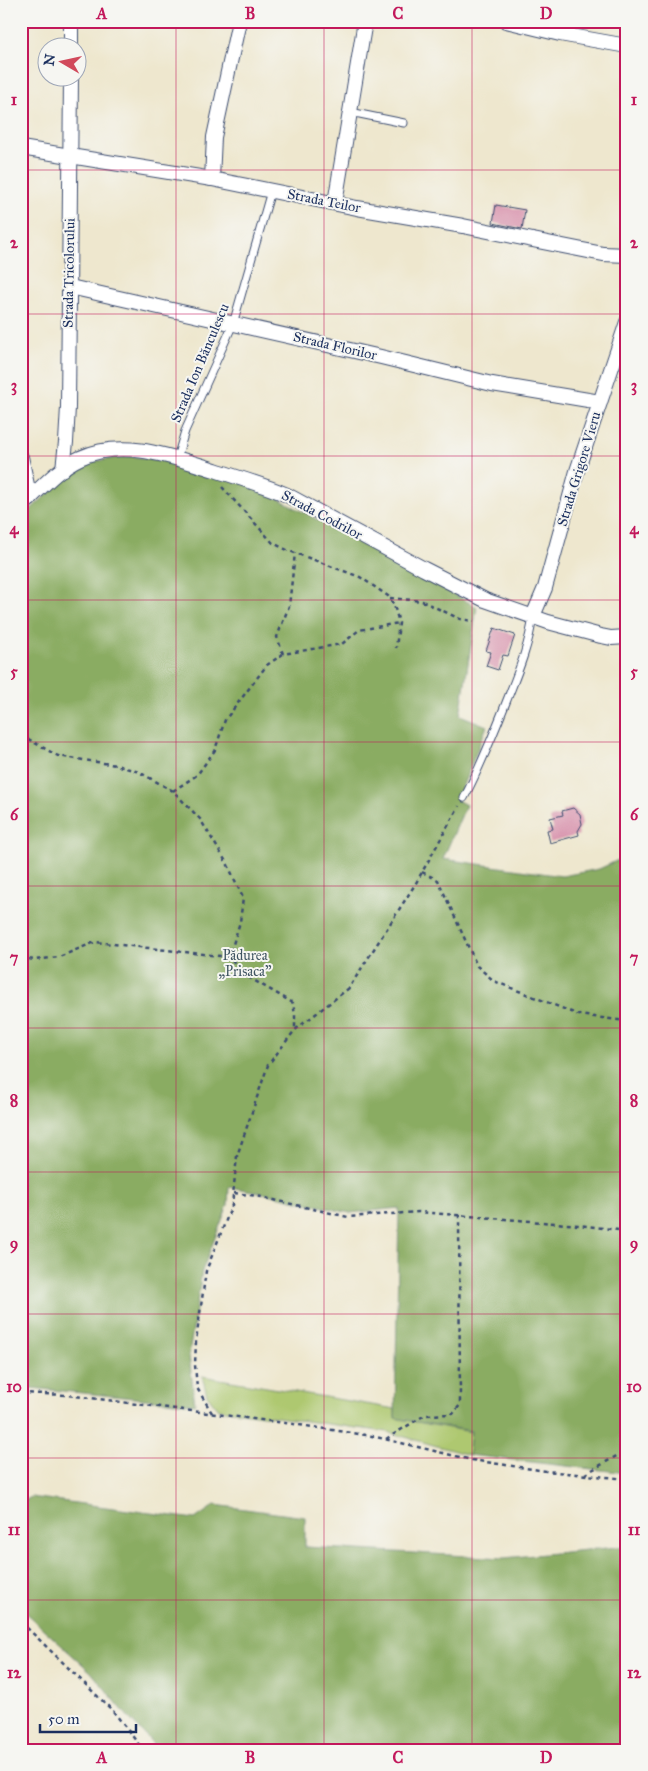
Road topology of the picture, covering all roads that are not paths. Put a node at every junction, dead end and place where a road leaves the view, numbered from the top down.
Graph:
1 (71, 21) edge
2 (239, 21) edge
3 (366, 21) edge
4 (506, 21) edge
5 (71, 38) edge
6 (627, 46) edge
7 (71, 88) edge
8 (350, 112) junction
9 (404, 122) dead end
10 (21, 148) edge
11 (71, 156) junction
12 (212, 179) junction
13 (271, 191) junction
14 (335, 204) junction
15 (627, 255) edge
16 (70, 287) junction
17 (627, 322) edge
18 (233, 324) junction
19 (600, 402) junction
20 (21, 458) edge
21 (176, 458) junction
22 (63, 469) junction
23 (25, 503) edge
24 (533, 616) junction
25 (627, 637) edge
26 (464, 798) road end

1 - 5 street
2 - 12 street
3 - 8 street
4 - 6 street
7 - 11 street, Strada Tricolorului
8 - 9 lane
8 - 14 street
10 - 11 street, Strada Teilor
11 - 12 street, Strada Teilor
11 - 16 street, Strada Tricolorului
12 - 13 street, Strada Teilor
13 - 14 street, Strada Teilor
13 - 18 lane, Strada Ion Bănculescu
14 - 15 street, Strada Teilor
16 - 18 street, Strada Florilor
16 - 22 street, Strada Tricolorului
17 - 19 street, Strada Grigore Vieru
18 - 19 street, Strada Florilor
18 - 21 lane, Strada Ion Bănculescu
19 - 24 street, Strada Grigore Vieru
20 - 23 street
21 - 22 street, Strada Codrilor
21 - 24 street, Strada Codrilor
22 - 23 street, Strada Codrilor
24 - 25 street, Strada Codrilor
24 - 26 lane

